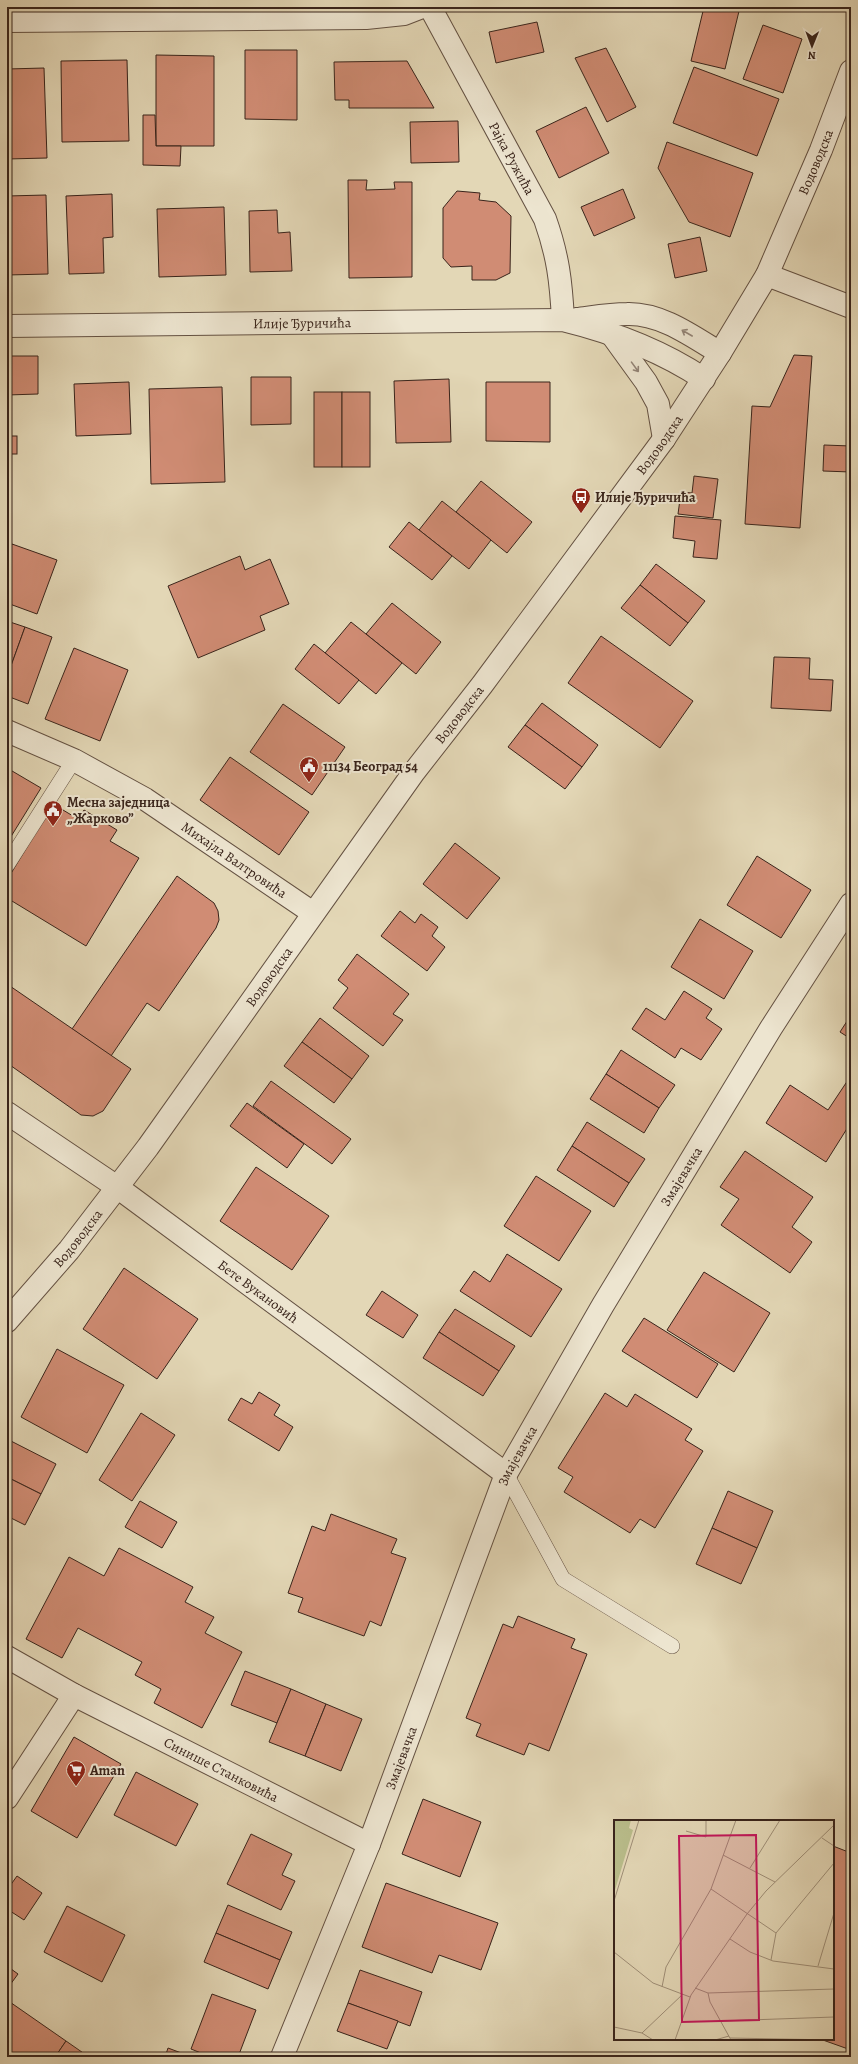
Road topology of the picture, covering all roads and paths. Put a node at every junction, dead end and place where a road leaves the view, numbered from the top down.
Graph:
1 (422, 7) edge
2 (430, 7) edge
3 (7, 21) edge
4 (851, 71) edge
5 (767, 275) junction
6 (849, 304) edge
7 (563, 320) junction
8 (7, 326) edge
9 (612, 335) junction
10 (720, 353) junction
11 (704, 379) junction
12 (664, 439) junction
13 (7, 731) edge
14 (74, 760) junction
15 (7, 866) edge
16 (851, 904) edge
17 (313, 913) junction
18 (7, 1113) edge
19 (117, 1188) junction
20 (7, 1321) edge
21 (506, 1474) junction
22 (672, 1646) dead end
23 (7, 1657) edge
24 (74, 1695) junction
25 (7, 1798) edge
26 (368, 1844) junction
27 (282, 2057) edge

1 - 3 street
2 - 7 street, Рајка Ружића
4 - 5 street, Водоводска
5 - 6 street
5 - 10 street, Водоводска
7 - 8 street, Илије Ђуричића
7 - 9 street, Илије Ђуричића
10 -> 7 street
9 - 11 street, Илије Ђуричића
9 -> 12 street
10 - 11 street, Водоводска
11 - 12 street, Водоводска
12 - 17 street, Водоводска
13 - 14 street, Михајла Валтровића
14 - 15 lane
14 - 17 street, Михајла Валтровића
16 - 21 street, Змајевачка
17 - 19 street, Водоводска
18 - 19 street, Бете Вукановић
19 - 20 street, Водоводска
19 - 21 street, Бете Вукановић
21 - 22 lane
21 - 26 street, Змајевачка
23 - 24 street, Синише Станковића
24 - 25 street
24 - 26 street, Синише Станковића
26 - 27 street, Змајевачка

